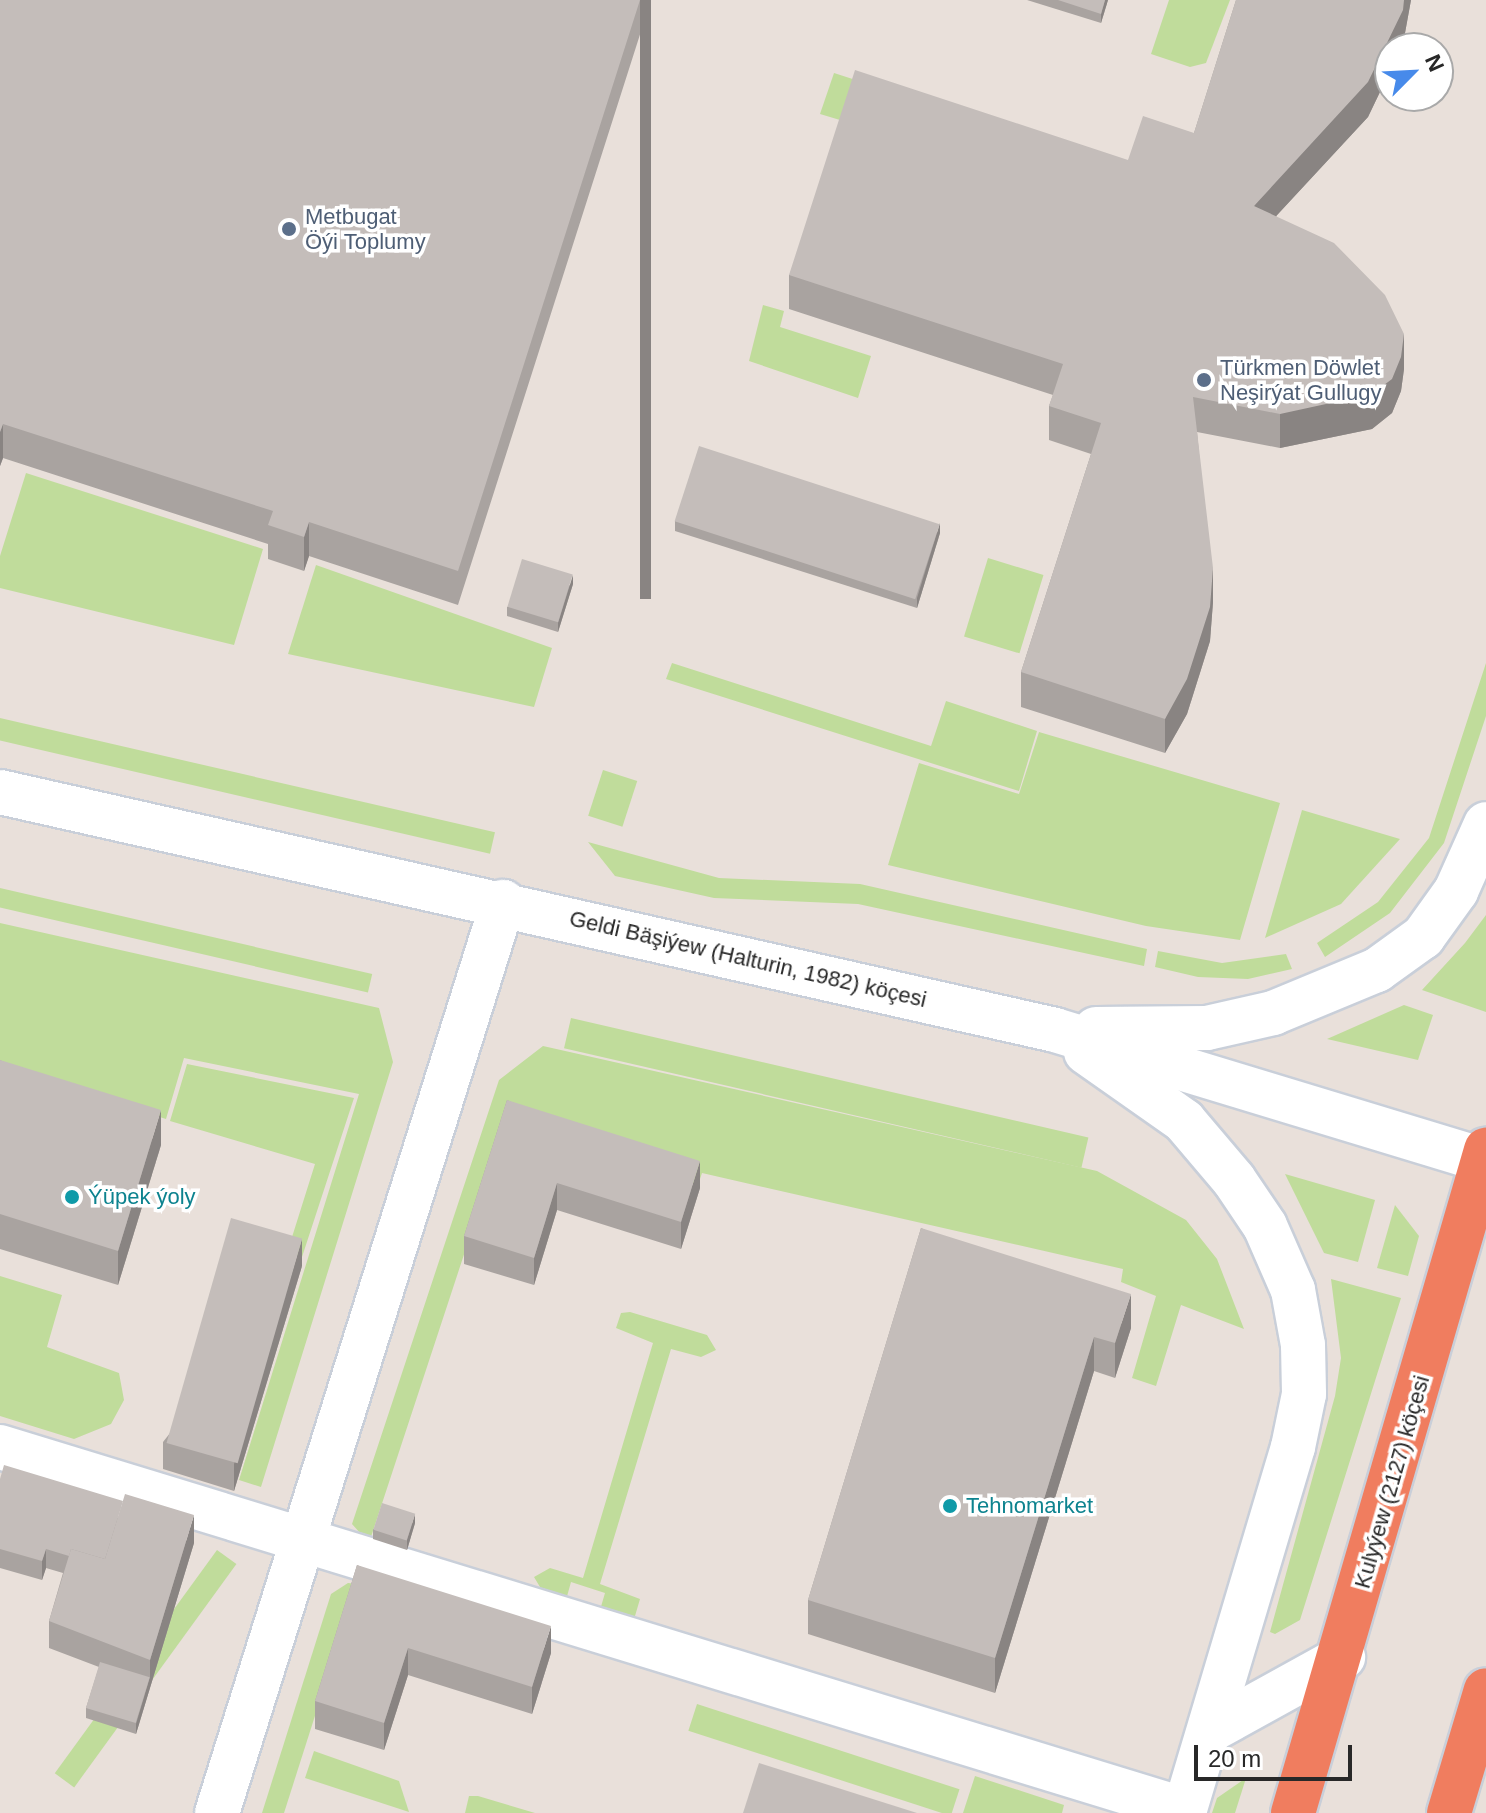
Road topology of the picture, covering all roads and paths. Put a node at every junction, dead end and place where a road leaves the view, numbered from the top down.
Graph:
1 (0, 792) edge
2 (1486, 824) edge
3 (503, 902) junction
4 (1055, 1030) junction
5 (1485, 1157) edge
6 (0, 1447) edge
7 (302, 1544) junction
8 (1343, 1657) junction
9 (1486, 1690) edge
10 (1211, 1730) junction
11 (1185, 1812) edge
12 (217, 1813) edge
13 (1293, 1813) edge
14 (1449, 1813) edge

1 - 3 street, Geldi Bäşiýew (Halturin, 1982) köçesi
2 - 4 street
3 - 4 street, Geldi Bäşiýew (Halturin, 1982) köçesi
3 - 7 street
4 - 5 street, Geldi Bäşiýew (Halturin, 1982) köçesi
4 - 10 street
5 - 8 highway, Kulyýew (2127) köçesi
6 - 7 street
7 - 11 street
7 - 12 street
8 - 10 street
8 - 13 highway, Kulyýew (2127) köçesi
9 - 14 highway
10 - 11 street

